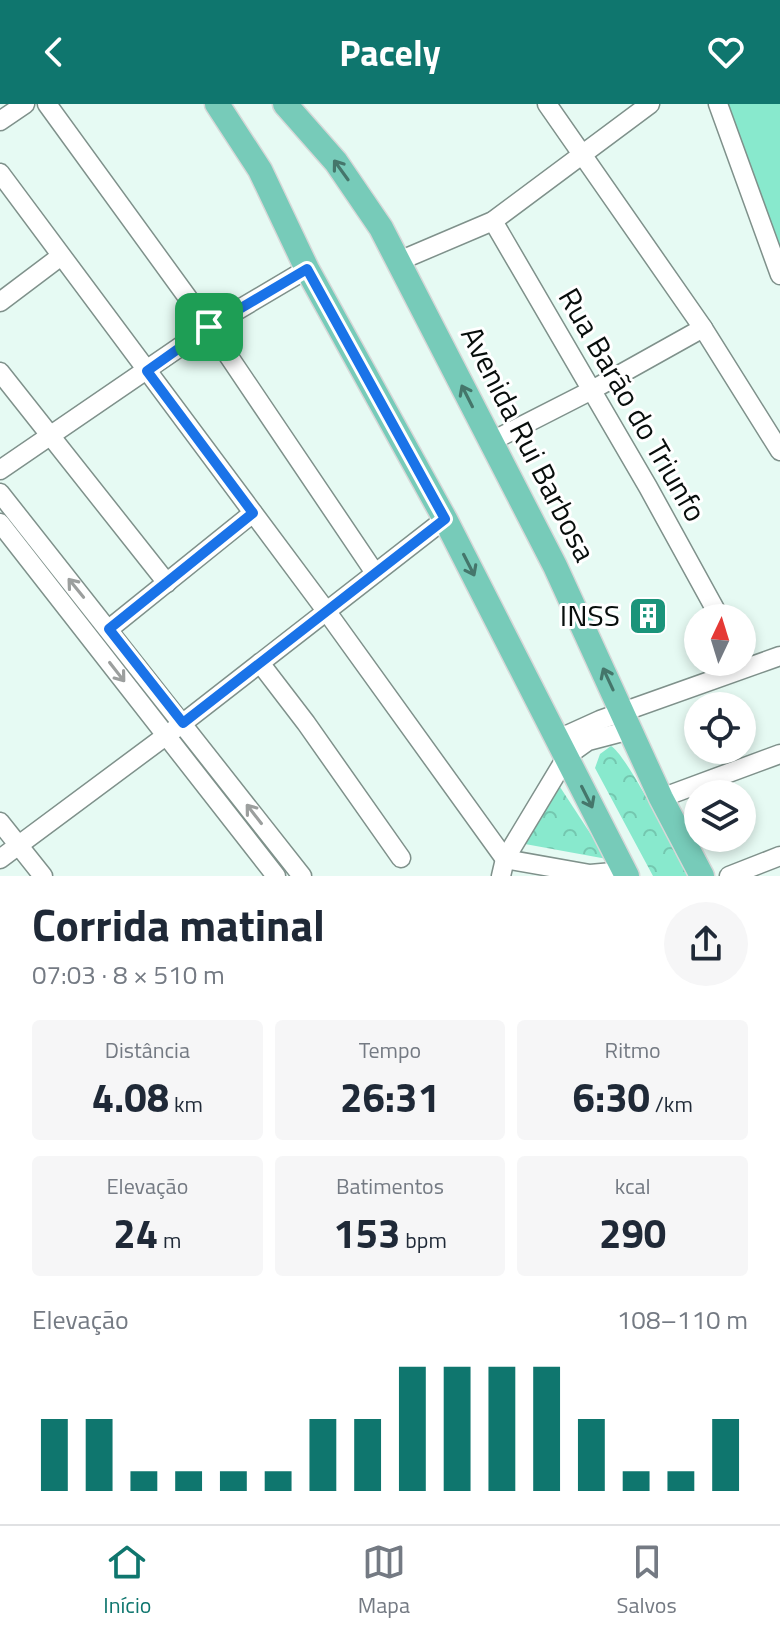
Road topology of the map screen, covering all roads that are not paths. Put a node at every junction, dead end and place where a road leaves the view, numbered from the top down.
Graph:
1 (25, 104) edge
2 (47, 104) edge
3 (217, 104) edge
4 (547, 104) edge
5 (650, 104) edge
6 (718, 104) edge
7 (293, 109) edge
8 (0, 121) edge
9 (583, 156) junction
10 (0, 173) edge
11 (493, 221) junction
12 (61, 256) junction
13 (399, 261) junction
14 (307, 269) junction
15 (780, 275) edge
16 (0, 302) edge
17 (209, 327) junction
18 (703, 328) junction
19 (147, 371) junction
20 (0, 372) edge
21 (592, 390) junction
22 (773, 427) edge
23 (50, 436) junction
24 (490, 442) junction
25 (780, 451) edge
26 (0, 470) edge
27 (0, 493) edge
28 (253, 513) junction
29 (445, 519) junction
30 (0, 523) edge
31 (375, 573) junction
32 (167, 583) junction
33 (712, 604) edge
34 (327, 612) junction
35 (109, 629) junction
36 (780, 656) edge
37 (756, 661) edge
38 (260, 663) junction
39 (719, 676) edge
40 (626, 721) junction
41 (183, 723) junction
42 (166, 735) junction
43 (562, 747) junction
44 (780, 754) edge
45 (661, 798) junction
46 (0, 822) edge
47 (18, 844) junction
48 (780, 856) edge
49 (401, 858) dead end
50 (0, 859) edge
51 (503, 867) edge
52 (626, 873) edge
53 (43, 876) edge
54 (276, 876) edge
55 (302, 876) edge
56 (702, 876) edge
57 (729, 876) edge

1 - 8 street
2 - 17 street
3 - 14 main road
4 - 9 street
5 - 9 street
6 - 15 street
13 -> 7 main road, Avenida Rui Barbosa
9 - 11 street
9 - 18 street
10 - 12 street
11 - 13 street
11 - 21 street, Rua Barão do Triunfo
12 - 16 street
12 - 19 street
24 -> 13 main road, Avenida Rui Barbosa
14 - 17 street
14 - 29 main road
17 - 19 street
17 - 31 street
18 - 21 street
18 - 22 street
19 - 23 street
19 - 28 street
20 - 23 street
21 - 24 street
21 - 33 street, Rua Barão do Triunfo
22 - 25 street
23 - 26 street
23 - 32 street
40 -> 24 main road, Avenida Rui Barbosa
35 -> 27 street
28 - 32 street
28 - 34 street
29 - 31 street
29 -> 43 main road
30 -> 42 street
31 - 34 street
32 - 35 street
34 - 38 street
34 - 51 street
35 - 41 street
36 - 37 street
38 - 41 street
38 - 49 street
39 - 40 street
40 - 43 street
40 - 45 main road, Avenida Rui Barbosa
41 - 42 street
55 -> 41 street
42 - 47 street
42 - 54 street
43 - 51 street
43 -> 52 main road
44 - 45 street
45 - 56 main road, Avenida Rui Barbosa
46 - 47 street
47 - 50 street
47 - 53 street
48 - 57 street
51 - 52 street

